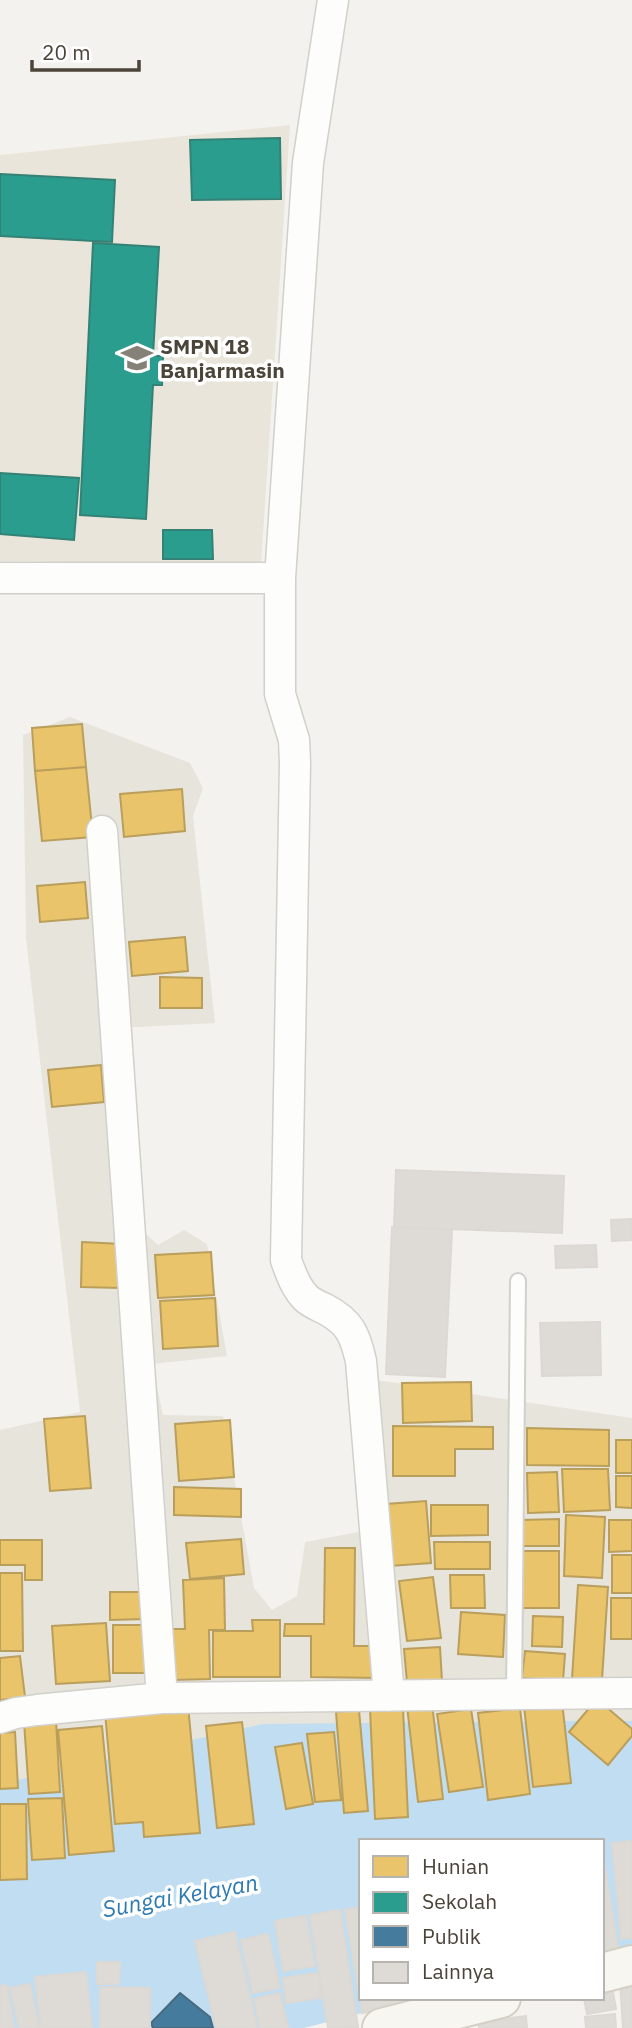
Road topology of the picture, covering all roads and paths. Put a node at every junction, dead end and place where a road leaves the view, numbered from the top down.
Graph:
1 (333, 0) edge
2 (0, 578) edge
3 (281, 578) junction
4 (102, 831) dead end
5 (518, 1281) dead end
6 (632, 1693) edge
7 (514, 1695) junction
8 (388, 1696) junction
9 (162, 1698) junction
10 (0, 1718) edge
11 (632, 1965) edge
12 (604, 1972) edge
13 (493, 2000) edge
14 (387, 2028) edge

1 - 3 street
2 - 3 street
3 - 8 street
4 - 9 street
5 - 7 lane
6 - 7 street
7 - 8 street
8 - 9 street
9 - 10 street
11 - 12 street
13 - 14 street

